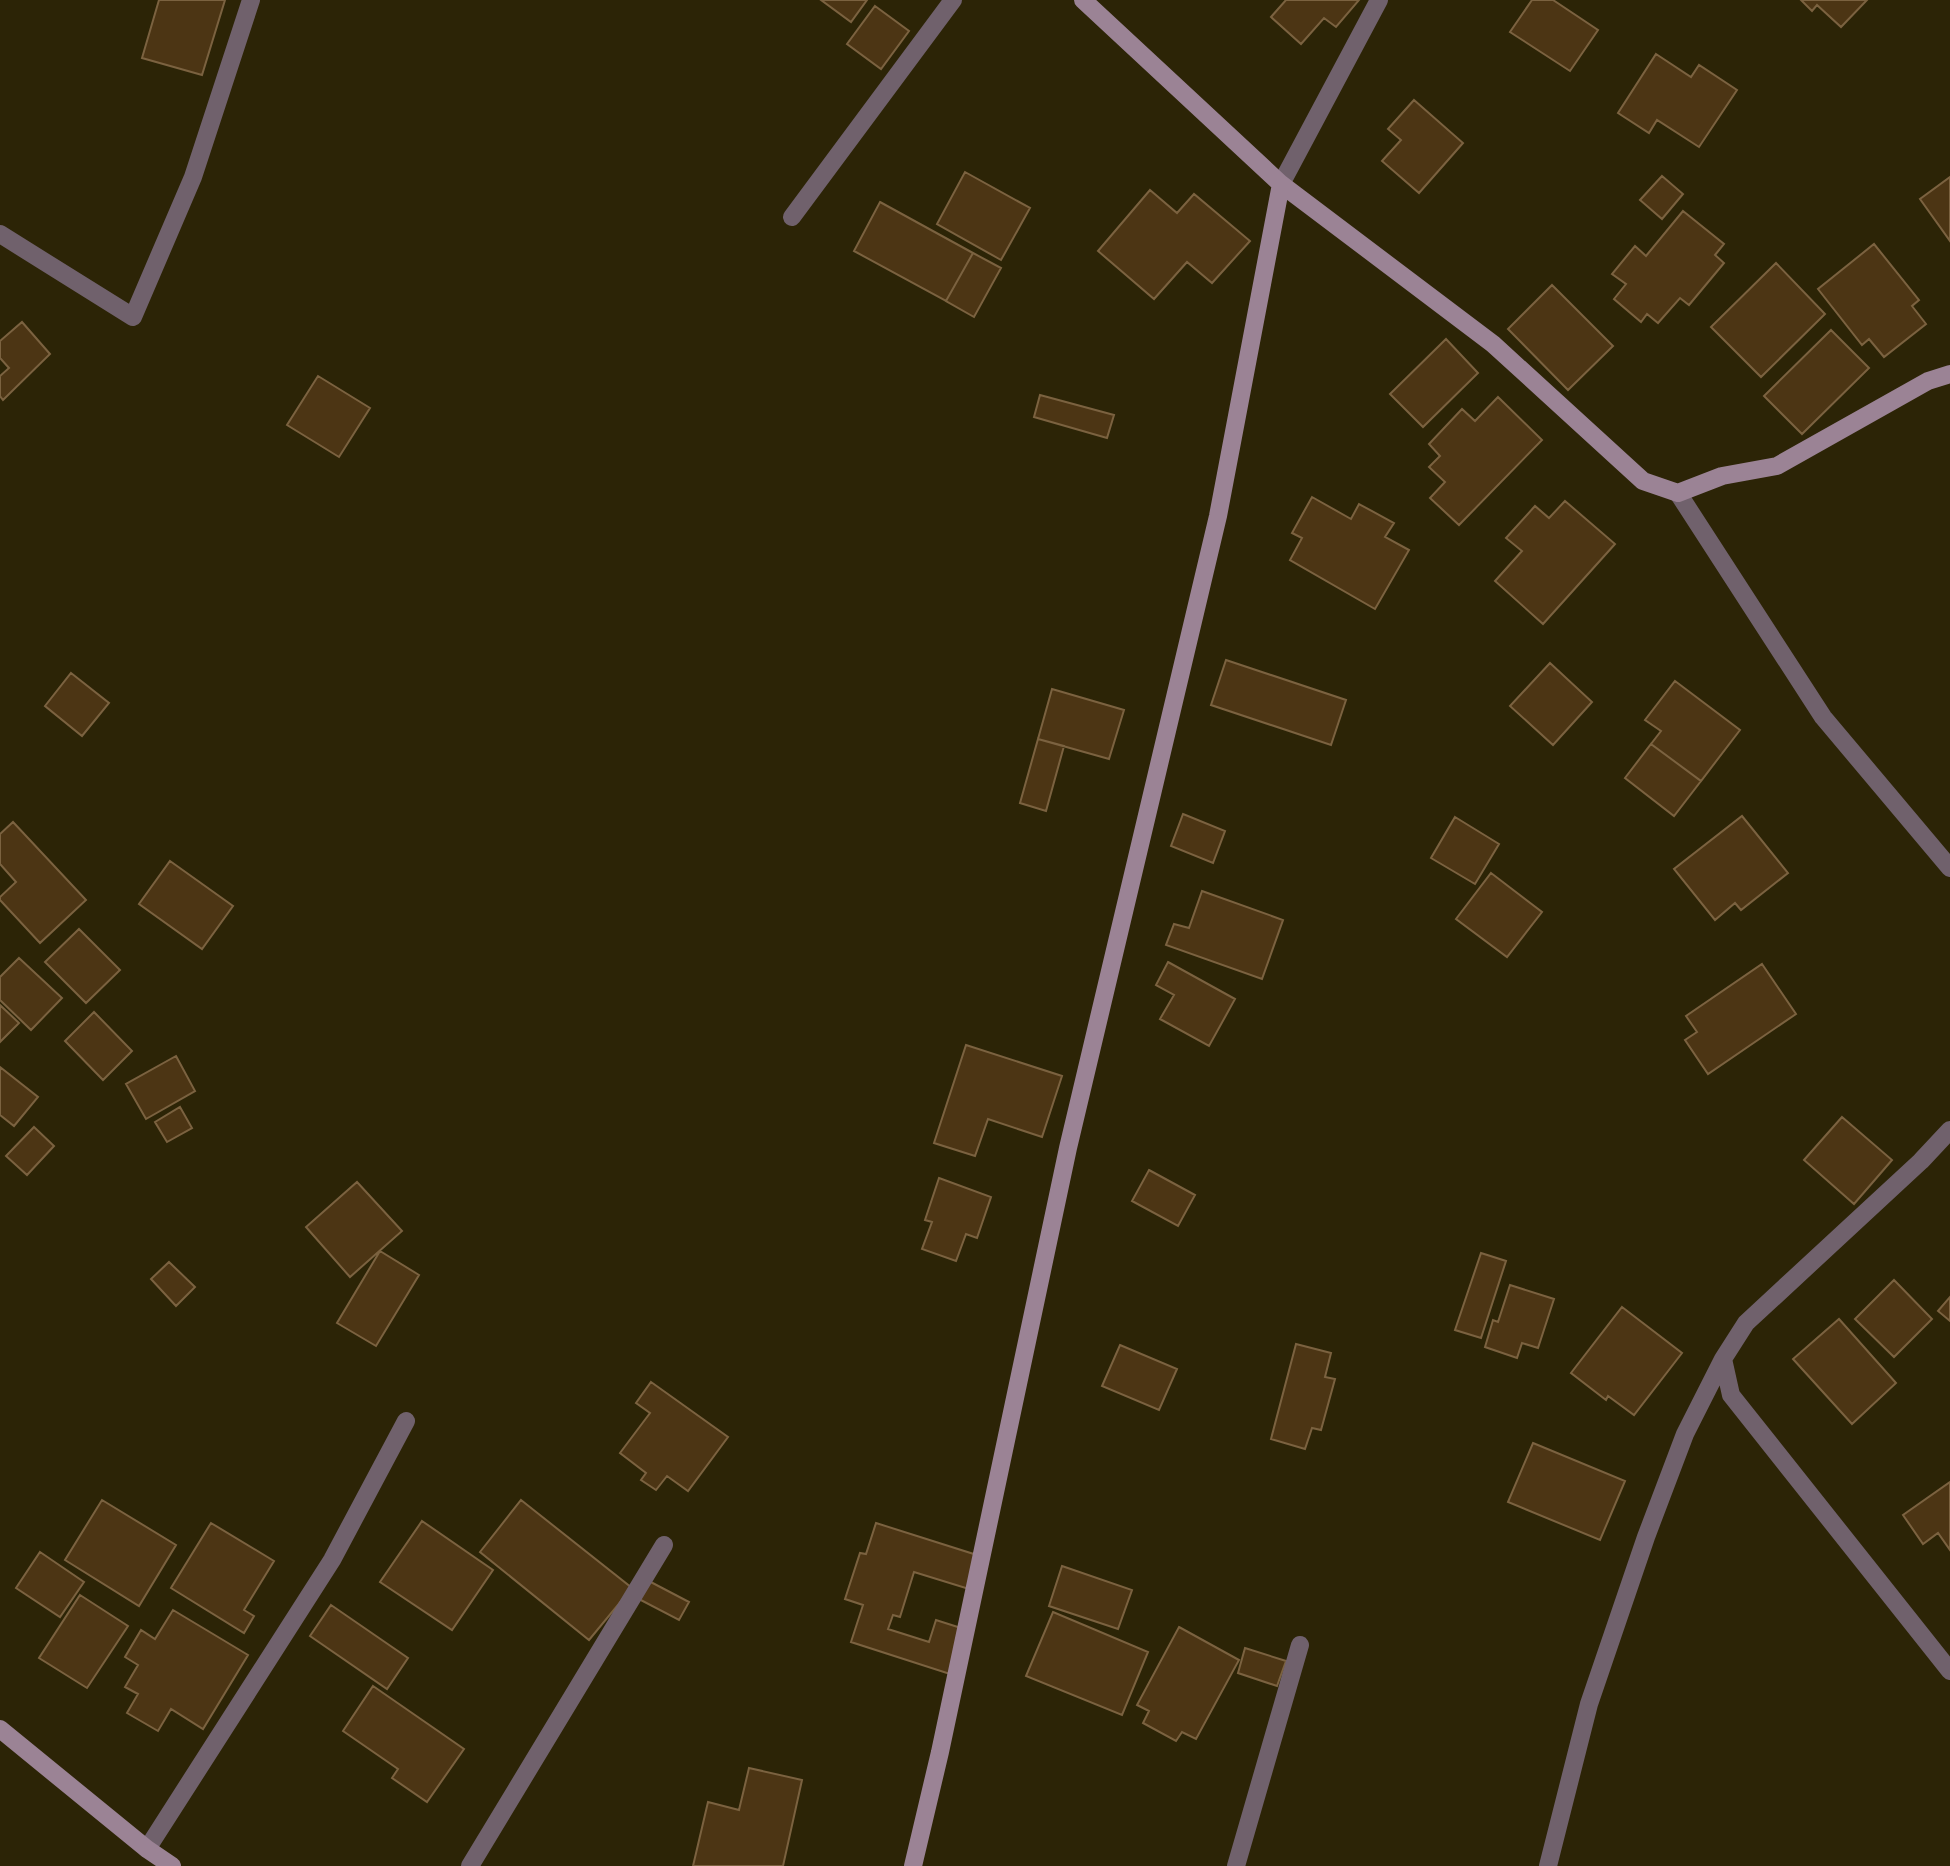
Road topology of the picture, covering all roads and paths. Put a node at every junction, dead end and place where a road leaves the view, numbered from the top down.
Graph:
1 (251, 0) edge
2 (953, 0) edge
3 (1083, 0) edge
4 (1379, 0) edge
5 (1281, 184) junction
6 (792, 217) dead end
7 (0, 234) edge
8 (1950, 374) edge
9 (1678, 493) junction
10 (1950, 868) edge
11 (1950, 1130) edge
12 (1723, 1359) junction
13 (406, 1421) dead end
14 (664, 1545) dead end
15 (1300, 1646) dead end
16 (1950, 1671) edge
17 (0, 1729) edge
18 (147, 1849) junction
19 (172, 1866) edge
20 (470, 1866) edge
21 (913, 1866) edge
22 (1236, 1866) edge
23 (1548, 1866) edge

1 - 7 street
2 - 6 street
3 - 5 street
4 - 5 street
5 - 9 street
5 - 21 street
8 - 9 street
9 - 10 street
11 - 12 street
12 - 16 street
12 - 23 street
13 - 18 street
14 - 20 street
15 - 22 street
17 - 18 street
18 - 19 street

